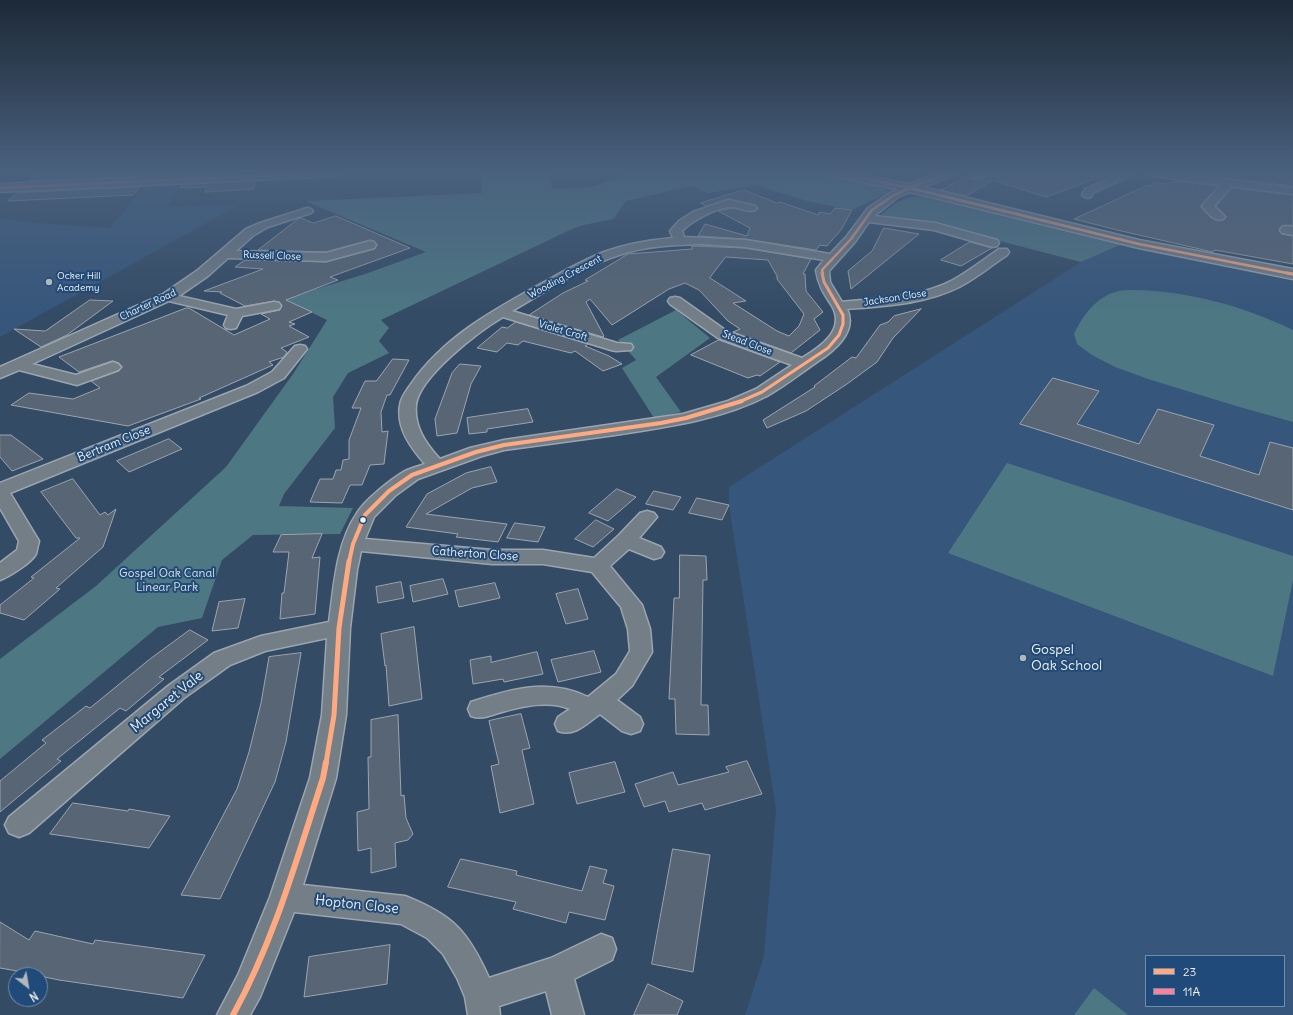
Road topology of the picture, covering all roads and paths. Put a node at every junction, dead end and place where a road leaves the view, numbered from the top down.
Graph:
1 (279, 219) edge
2 (689, 219) edge
3 (865, 219) edge
4 (876, 219) edge
5 (1037, 219) edge
6 (680, 241) junction
7 (993, 243) dead end
8 (370, 245) dead end
9 (1003, 252) dead end
10 (226, 254) junction
11 (973, 256) dead end
12 (833, 258) junction
13 (989, 261) junction
14 (1293, 274) edge
15 (168, 297) junction
16 (675, 302) dead end
17 (274, 306) dead end
18 (840, 306) junction
19 (500, 312) junction
20 (626, 347) dead end
21 (300, 349) dead end
22 (804, 364) junction
23 (16, 365) junction
24 (113, 367) dead end
25 (0, 373) edge
26 (436, 465) junction
27 (0, 491) edge
28 (647, 517) dead end
29 (626, 540) junction
30 (353, 544) junction
31 (654, 552) dead end
32 (598, 566) junction
33 (0, 573) edge
34 (339, 628) junction
35 (595, 704) junction
36 (480, 709) dead end
37 (567, 724) dead end
38 (631, 724) dead end
39 (19, 825) dead end
40 (285, 897) junction
41 (601, 950) dead end
42 (556, 972) junction
43 (482, 1005) edge
44 (234, 1015) edge
45 (568, 1015) edge

1 - 10 street, Charter Road
2 - 6 street
3 - 12 street
4 - 7 street
5 - 14 main road
6 - 12 street, Wooding Crescent
6 - 19 street, Wooding Crescent
8 - 10 street, Russell Close
9 - 13 street, Jackson Close
10 - 15 street, Charter Road
11 - 13 street
12 - 18 street
13 - 18 street, Jackson Close
15 - 17 street
15 - 23 street, Charter Road
16 - 22 street, Stead Close
18 - 22 street
19 - 20 street, Violet Croft
19 - 26 street, Wooding Crescent
21 - 27 street, Bertram Close
22 - 26 street
23 - 24 street
23 - 25 street, Charter Road
26 - 30 street
27 - 33 street
28 - 29 street
29 - 31 street
29 - 32 street
30 - 32 street, Catherton Close
30 - 34 street
32 - 35 street
34 - 39 street, Margaret Vale
34 - 40 street
35 - 36 street
35 - 37 street
35 - 38 street
40 - 43 street, Hopton Close
40 - 44 street
41 - 42 street, Hopton Close
42 - 43 street, Hopton Close
42 - 45 street

